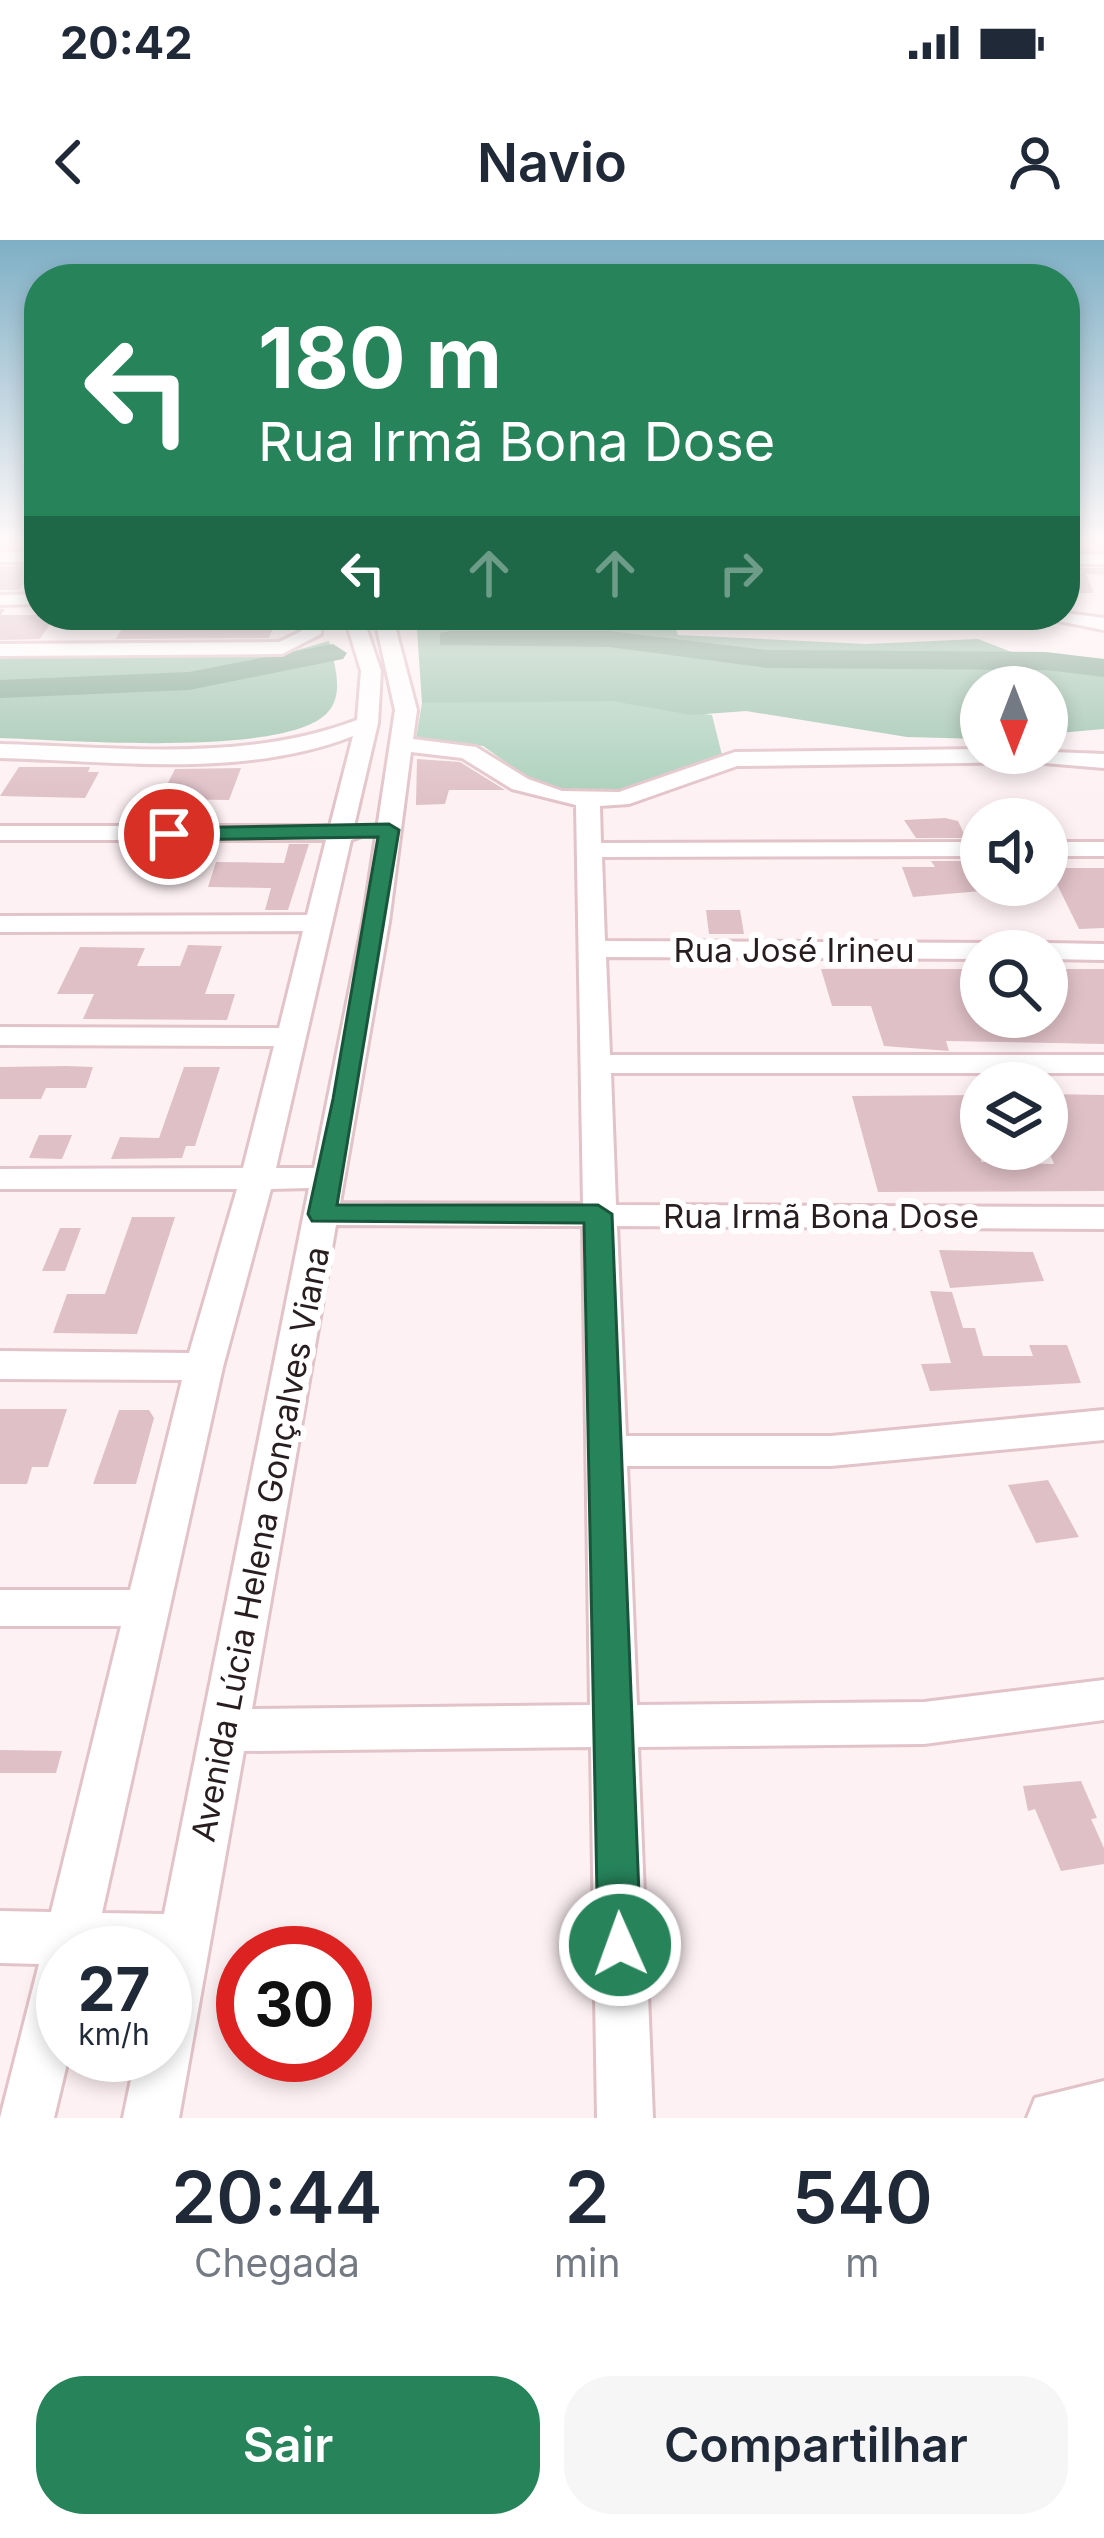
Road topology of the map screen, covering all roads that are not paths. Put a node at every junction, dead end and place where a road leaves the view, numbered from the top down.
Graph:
1 (304, 630) edge
2 (361, 630) edge
3 (385, 630) edge
4 (0, 650) edge
5 (383, 669) junction
6 (367, 723) junction
7 (401, 744) junction
8 (0, 751) edge
9 (1104, 761) edge
10 (588, 799) junction
11 (389, 830) junction
12 (0, 833) edge
13 (338, 834) junction
14 (960, 849) edge
15 (1068, 849) edge
16 (1104, 849) edge
17 (587, 850) junction
18 (321, 923) junction
19 (0, 924) edge
20 (590, 949) junction
21 (960, 951) edge
22 (1068, 951) edge
23 (1104, 952) edge
24 (0, 1036) edge
25 (292, 1037) junction
26 (593, 1064) junction
27 (1104, 1064) edge
28 (257, 1178) junction
29 (0, 1179) edge
30 (325, 1196) junction
31 (598, 1214) junction
32 (1104, 1218) edge
33 (0, 1365) edge
34 (204, 1367) junction
35 (1104, 1425) edge
36 (605, 1450) junction
37 (0, 1608) edge
38 (148, 1608) junction
39 (1104, 1700) edge
40 (613, 1728) junction
41 (226, 1730) junction
42 (74, 1926) edge
43 (189, 1926) edge
44 (0, 1937) edge
45 (36, 1946) edge
46 (36, 2078) edge
47 (159, 2082) edge
48 (1104, 2109) edge
49 (26, 2118) edge
50 (152, 2118) edge
51 (625, 2118) edge
52 (1055, 2118) edge

1 - 4 street
2 - 5 street, Avenida Lúcia Helena Gonçalves Viana
3 - 5 street, Avenida Lúcia Helena Gonçalves Viana
5 - 6 street, Avenida Lúcia Helena Gonçalves Viana
5 - 7 street, Avenida Lúcia Helena Gonçalves Viana
6 - 8 street
6 - 13 street, Avenida Lúcia Helena Gonçalves Viana
7 - 10 street
7 - 11 street, Avenida Lúcia Helena Gonçalves Viana
9 - 10 street
10 - 17 street
11 - 13 street
11 - 30 street, Avenida Lúcia Helena Gonçalves Viana
12 - 13 street
13 - 18 street, Avenida Lúcia Helena Gonçalves Viana
14 - 17 street
15 - 16 street
17 - 20 street
18 - 19 street
18 - 25 street, Avenida Lúcia Helena Gonçalves Viana
20 - 21 street, Rua José Irineu
20 - 26 street
22 - 23 street
24 - 25 street
25 - 28 street, Avenida Lúcia Helena Gonçalves Viana
26 - 27 street
26 - 31 street
28 - 29 street, Rua Irmã Bona Dose
28 - 30 street, Rua Irmã Bona Dose
28 - 34 street, Avenida Lúcia Helena Gonçalves Viana
30 - 31 street, Rua Irmã Bona Dose
30 - 41 street, Avenida Lúcia Helena Gonçalves Viana
31 - 32 street, Rua Irmã Bona Dose
31 - 36 street
33 - 34 street
34 - 38 street, Avenida Lúcia Helena Gonçalves Viana
35 - 36 street
36 - 40 street
37 - 38 street
38 - 42 street, Avenida Lúcia Helena Gonçalves Viana
39 - 40 street
40 - 41 street
40 - 51 street
41 - 43 street, Avenida Lúcia Helena Gonçalves Viana
44 - 45 street
46 - 49 street, Avenida Lúcia Helena Gonçalves Viana
47 - 50 street, Avenida Lúcia Helena Gonçalves Viana
48 - 52 street

